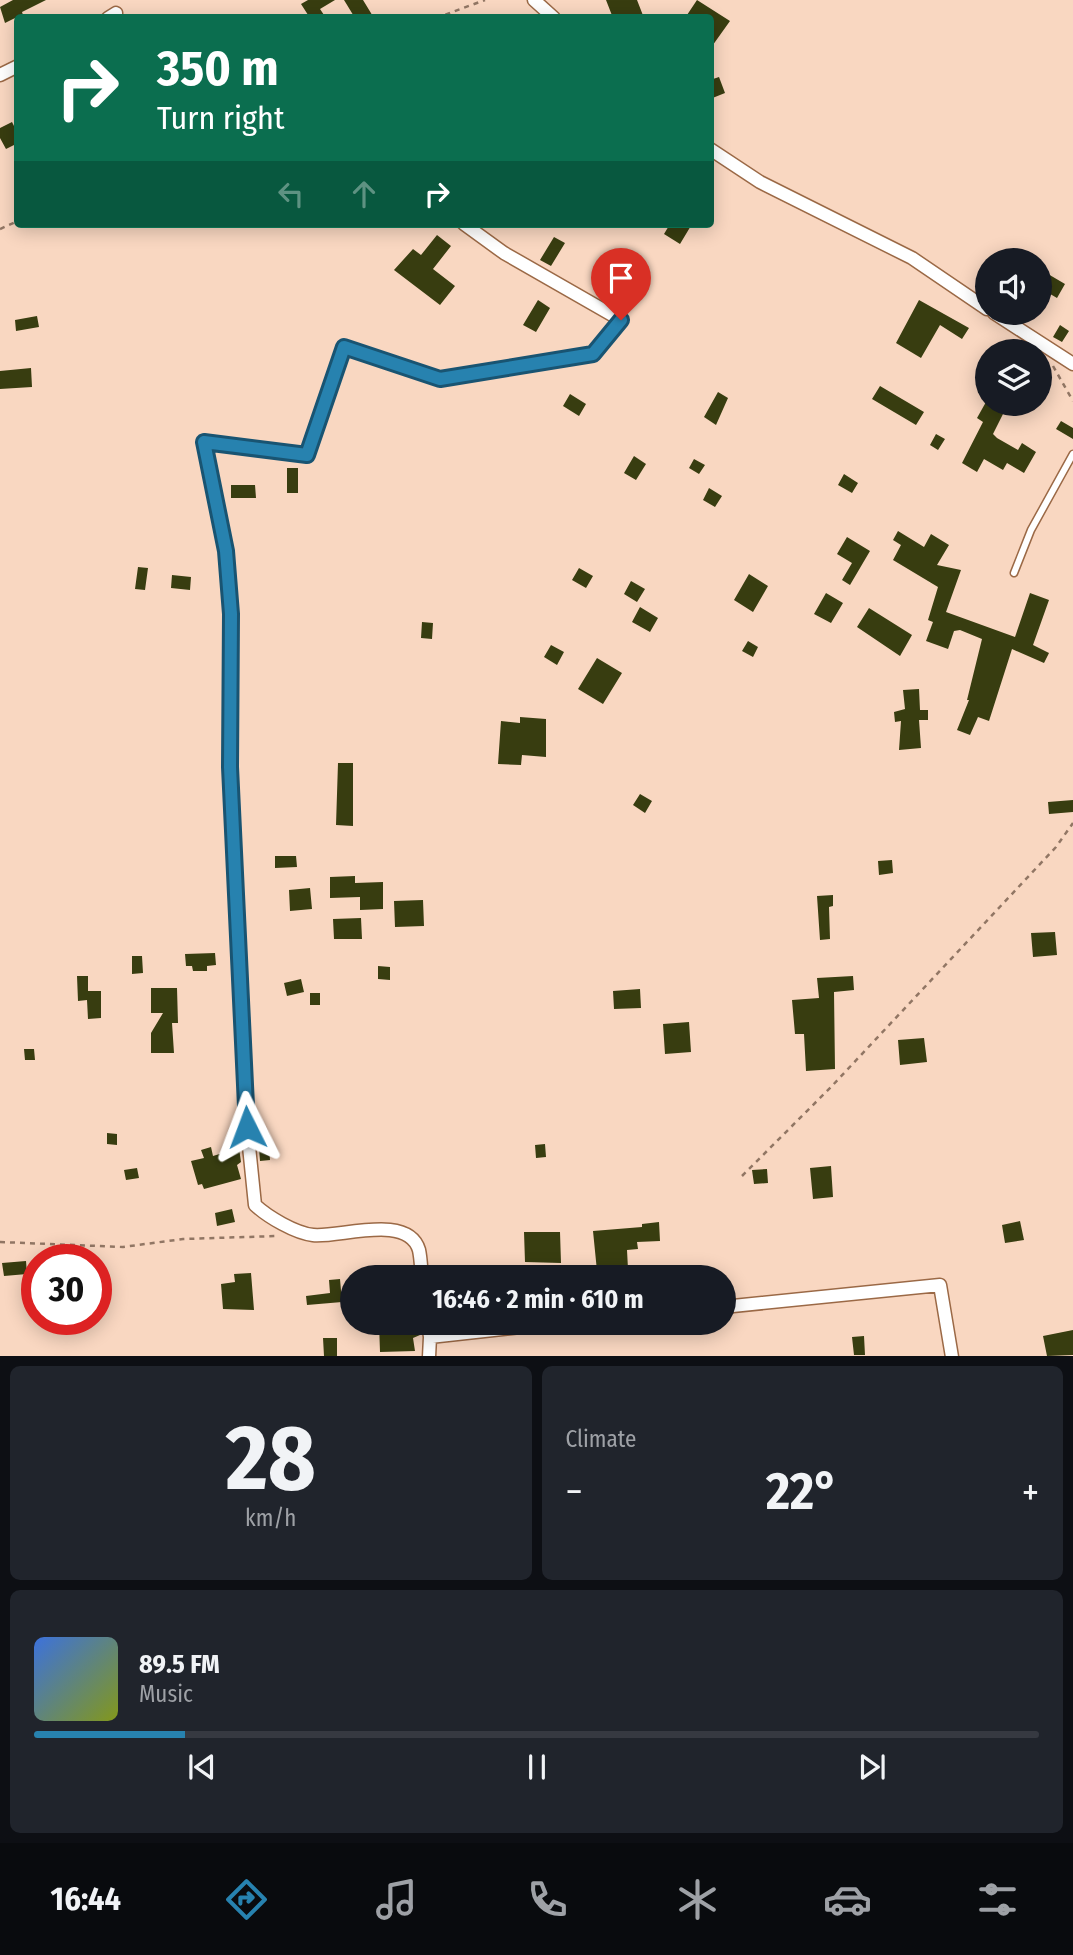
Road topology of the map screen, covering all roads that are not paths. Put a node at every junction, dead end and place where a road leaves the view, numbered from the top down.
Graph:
1 (534, 0) edge
2 (550, 14) edge
3 (714, 152) edge
4 (470, 228) edge
5 (975, 301) edge
6 (1011, 325) edge
7 (1073, 364) edge
8 (1073, 454) edge
9 (1014, 573) dead end
10 (421, 1265) edge
11 (736, 1306) edge
12 (448, 1335) edge
13 (430, 1337) joint
14 (429, 1356) edge
15 (952, 1356) edge

1 - 2 street
3 - 5 street
4 - 10 street
6 - 7 street
8 - 9 lane
11 - 15 street
12 - 13 street
13 - 14 street

